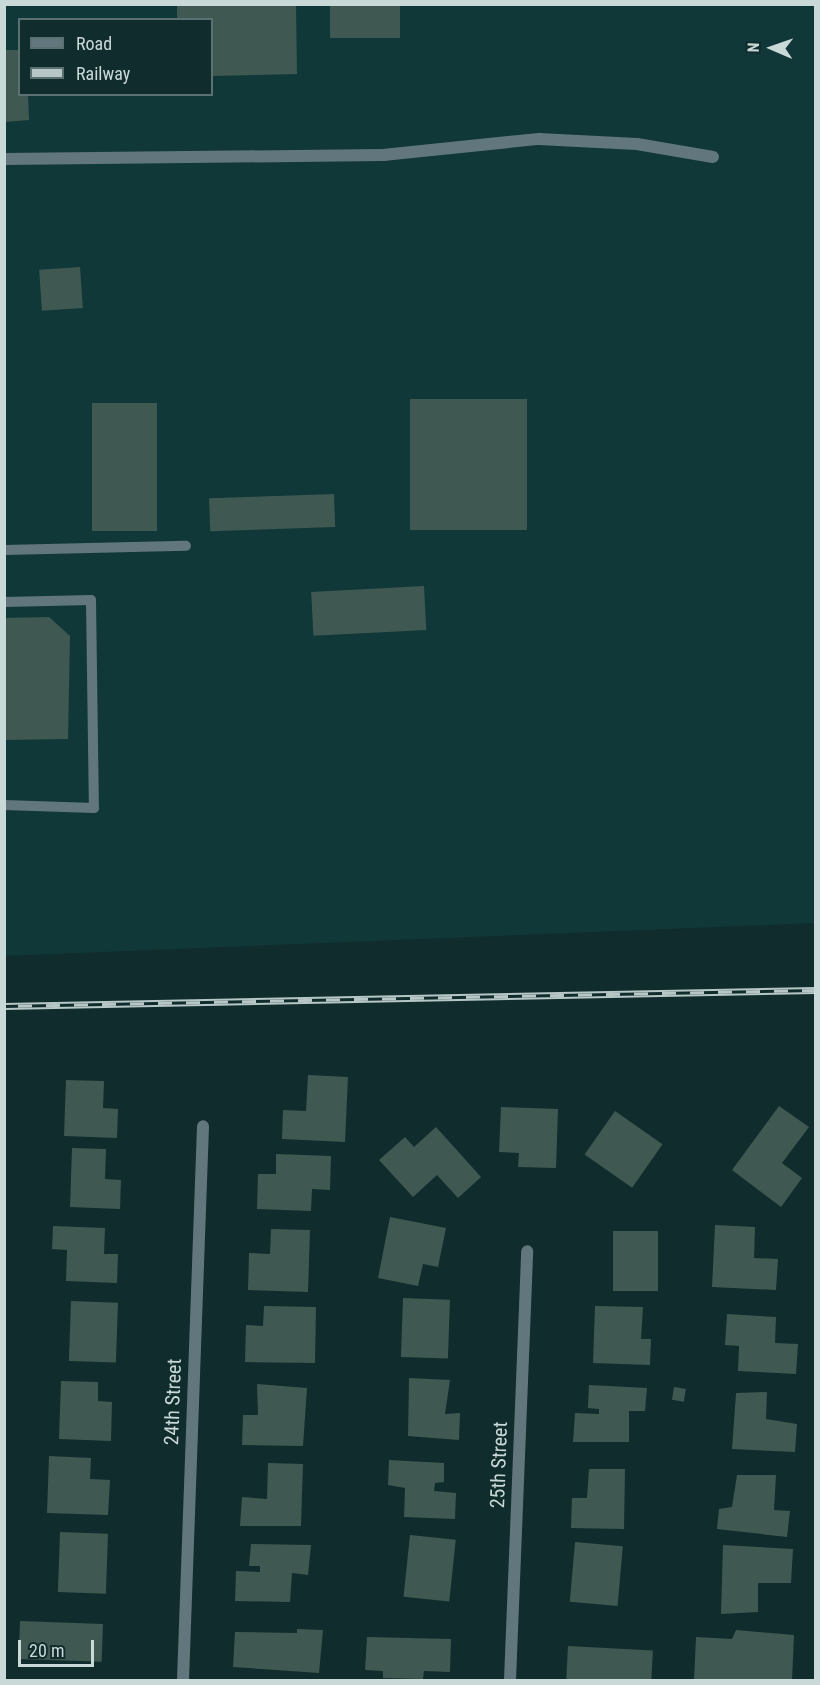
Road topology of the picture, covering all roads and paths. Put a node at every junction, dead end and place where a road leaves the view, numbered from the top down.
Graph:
1 (713, 157) dead end
2 (4, 159) edge
3 (186, 546) dead end
4 (4, 550) edge
5 (4, 602) edge
6 (4, 805) edge
7 (203, 1126) dead end
8 (527, 1251) dead end
9 (183, 1680) edge
10 (510, 1680) edge

1 - 2 street
3 - 4 lane
5 - 6 lane
7 - 9 street, 24th Street
8 - 10 street, 25th Street

